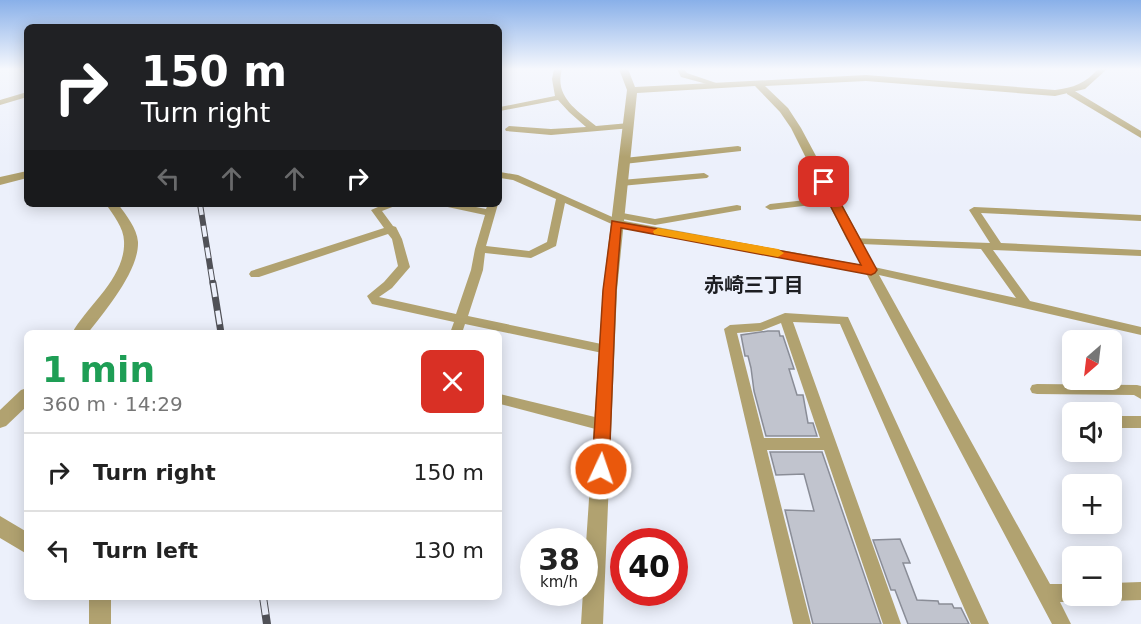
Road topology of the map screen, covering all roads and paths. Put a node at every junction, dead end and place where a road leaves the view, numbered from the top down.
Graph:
1 (15, 98) edge
2 (554, 98) edge
3 (561, 98) edge
4 (632, 98) edge
5 (771, 98) edge
6 (1080, 98) edge
7 (0, 103) edge
8 (502, 109) edge
9 (628, 126) junction
10 (509, 129) dead end
11 (594, 129) junction
12 (1141, 135) edge
13 (738, 150) dead end
14 (624, 160) junction
15 (24, 175) edge
16 (502, 175) edge
17 (704, 176) dead end
18 (0, 181) edge
19 (621, 183) junction
20 (561, 198) junction
21 (833, 200) junction
22 (114, 207) edge
23 (385, 207) edge
24 (770, 207) dead end
25 (492, 208) edge
26 (737, 208) dead end
27 (1141, 218) edge
28 (616, 219) junction
29 (392, 229) junction
30 (854, 240) junction
31 (984, 245) junction
32 (997, 246) junction
33 (480, 249) junction
34 (1141, 254) edge
35 (871, 270) junction
36 (255, 274) dead end
37 (1026, 304) junction
38 (785, 317) junction
39 (461, 319) junction
40 (82, 330) edge
41 (457, 330) edge
42 (1141, 331) edge
43 (607, 349) junction
44 (1036, 389) dead end
45 (1141, 394) edge
46 (24, 398) edge
47 (502, 400) edge
48 (0, 422) edge
49 (1122, 422) edge
50 (1141, 422) edge
51 (603, 425) junction
52 (757, 444) junction
53 (828, 444) junction
54 (0, 526) edge
55 (24, 541) edge
56 (1141, 591) edge
57 (1122, 592) edge
58 (1045, 593) junction
59 (1062, 593) edge
60 (592, 624) edge
61 (802, 624) edge
62 (892, 624) edge
63 (980, 624) edge
64 (1062, 624) edge

1 - 7 street
2 - 8 street
3 - 11 street
4 - 9 street
5 - 21 street
6 - 12 street
9 - 11 street
9 - 14 street
10 - 11 street
13 - 14 street
14 - 19 street
15 - 18 street
16 - 20 street
17 - 19 street
19 - 28 street
20 - 28 street
20 - 33 street
21 - 24 street
21 - 30 street
22 - 40 street
23 - 29 street
25 - 33 street
26 - 28 street
27 - 32 street
28 - 35 street
28 - 43 street
29 - 36 street
29 - 39 street
30 - 31 street
30 - 35 street
31 - 32 street
31 - 37 street
32 - 34 street
33 - 39 street
35 - 37 street
35 - 58 street
37 - 42 street
38 - 52 street
38 - 53 street
38 - 63 street
39 - 41 street
39 - 43 street
43 - 51 street
44 - 45 street
46 - 48 street
47 - 51 street
49 - 50 street
51 - 60 street
52 - 53 street
52 - 61 street
53 - 62 street
54 - 55 street
56 - 57 street
58 - 59 street
58 - 64 street

